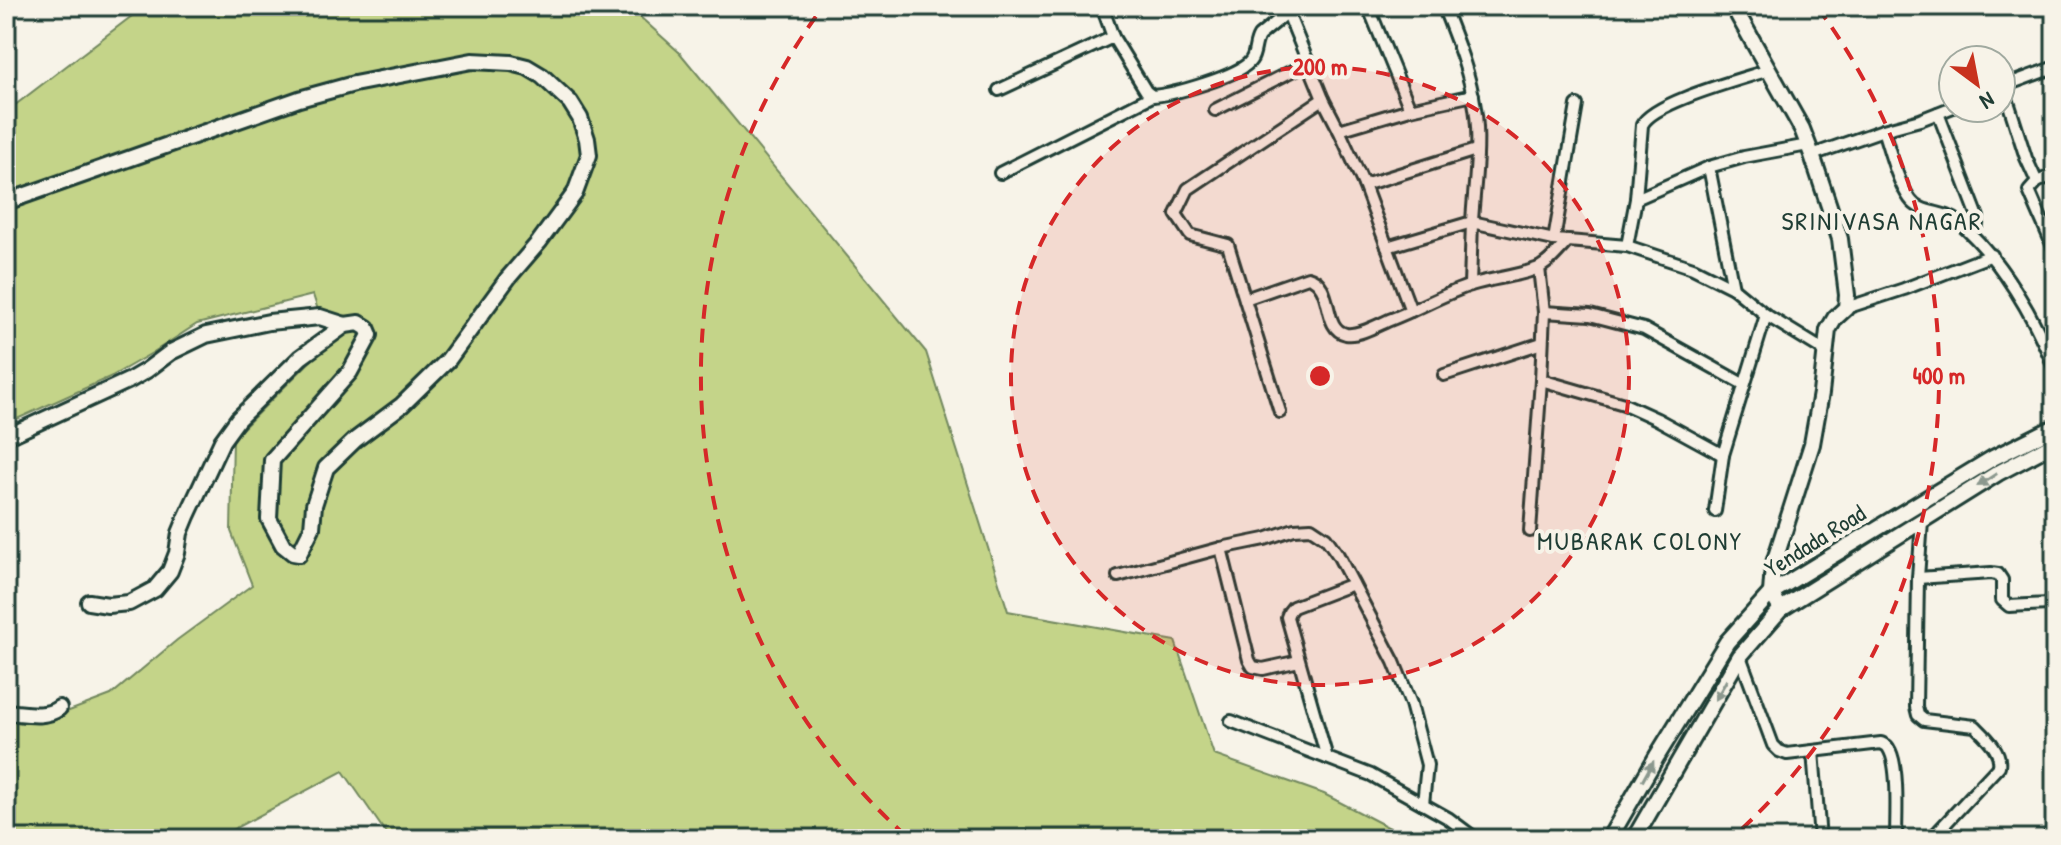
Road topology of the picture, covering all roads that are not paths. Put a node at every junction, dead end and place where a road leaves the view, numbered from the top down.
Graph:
1 (1102, 6) edge
2 (1301, 6) edge
3 (1368, 6) edge
4 (1443, 6) edge
5 (1525, 6) edge
6 (1532, 6) edge
7 (1733, 6) edge
8 (1286, 9) edge
9 (1113, 37) junction
10 (1308, 63) junction
11 (2055, 67) edge
12 (1769, 70) junction
13 (2017, 81) edge
14 (999, 90) dead end
15 (1473, 95) junction
16 (1152, 96) junction
17 (1323, 99) junction
18 (1577, 105) dead end
19 (1410, 109) junction
20 (1215, 110) dead end
21 (1937, 113) edge
22 (1942, 124) edge
23 (2015, 124) edge
24 (1339, 130) junction
25 (1883, 130) junction
26 (1476, 150) junction
27 (1810, 150) junction
28 (1709, 167) junction
29 (1000, 173) dead end
30 (2055, 174) edge
31 (2037, 182) junction
32 (1364, 185) junction
33 (1636, 199) junction
34 (6, 202) edge
35 (1472, 222) junction
36 (1969, 231) junction
37 (1554, 240) junction
38 (1568, 241) junction
39 (1627, 246) junction
40 (1387, 247) junction
41 (2055, 251) edge
42 (1992, 255) junction
43 (1539, 268) junction
44 (1470, 285) junction
45 (1733, 288) junction
46 (1245, 299) junction
47 (1846, 308) junction
48 (1411, 311) junction
49 (1544, 312) junction
50 (1766, 315) junction
51 (345, 325) junction
52 (1542, 343) junction
53 (1825, 351) junction
54 (2055, 370) edge
55 (1444, 375) dead end
56 (1541, 380) junction
57 (1743, 384) junction
58 (1280, 412) dead end
59 (2055, 427) edge
60 (6, 435) edge
61 (2055, 443) edge
62 (1723, 455) junction
63 (1715, 511) dead end
64 (1922, 521) junction
65 (1530, 531) dead end
66 (1221, 548) junction
67 (1118, 576) dead end
68 (1918, 578) junction
69 (1353, 584) junction
70 (1771, 593) junction
71 (89, 602) dead end
72 (2049, 604) dead end
73 (1781, 609) junction
74 (1740, 656) junction
75 (1299, 661) junction
76 (2055, 680) edge
77 (2055, 695) edge
78 (59, 708) dead end
79 (6, 712) edge
80 (1231, 721) dead end
81 (1813, 751) junction
82 (1327, 758) junction
83 (1423, 804) junction
84 (1476, 839) edge
85 (1609, 839) edge
86 (1634, 839) edge
87 (1820, 839) edge
88 (1896, 839) edge
89 (1931, 839) edge

1 - 9 street
2 - 8 street
3 - 19 street
4 - 15 street
5 - 6 street
7 - 12 street
8 - 10 street
8 - 16 street
9 - 14 street
9 - 16 street
10 - 17 street
10 - 20 street
11 - 13 street
12 - 27 street
12 - 33 street
15 - 19 street
15 - 26 street
16 - 29 street
17 - 24 street
17 - 46 street
18 - 37 street
19 - 24 street
21 - 25 street
22 - 36 street
23 - 31 street
24 - 32 street
25 - 27 street
25 - 36 street
26 - 32 street
26 - 35 street
27 - 28 street
27 - 47 street
28 - 33 street
28 - 45 street
30 - 31 street
31 - 41 street
32 - 40 street
33 - 39 street
34 - 51 street
35 - 37 street
35 - 40 street
35 - 44 street
36 - 42 street
37 - 38 street
38 - 39 street
38 - 43 street
39 - 45 street
40 - 48 street
42 - 47 street
42 - 54 street
43 - 44 street
43 - 49 street
44 - 48 street
45 - 50 street
46 - 48 street
46 - 58 street
47 - 53 street
49 - 52 street
49 - 57 street
50 - 53 street
50 - 57 street
51 - 60 street
51 - 71 street
52 - 55 street
52 - 56 street
53 - 70 street
56 - 62 street
56 - 65 street
57 - 62 street
59 - 70 street, Yendada Road
61 -> 64 street, Yendada Road
62 - 63 street
64 - 68 street
64 - 73 street, Yendada Road
66 - 67 street
66 - 69 street
66 - 75 street
68 - 72 street
68 - 89 street
69 - 75 street
69 - 83 street
70 - 73 street
85 -> 70 street, Yendada Road
73 - 74 street, Yendada Road
74 - 81 street
74 -> 86 street, Yendada Road
75 - 82 street
76 - 77 street
78 - 79 street
80 - 82 street
81 - 87 street
81 - 88 street
82 - 83 street
83 - 84 street

